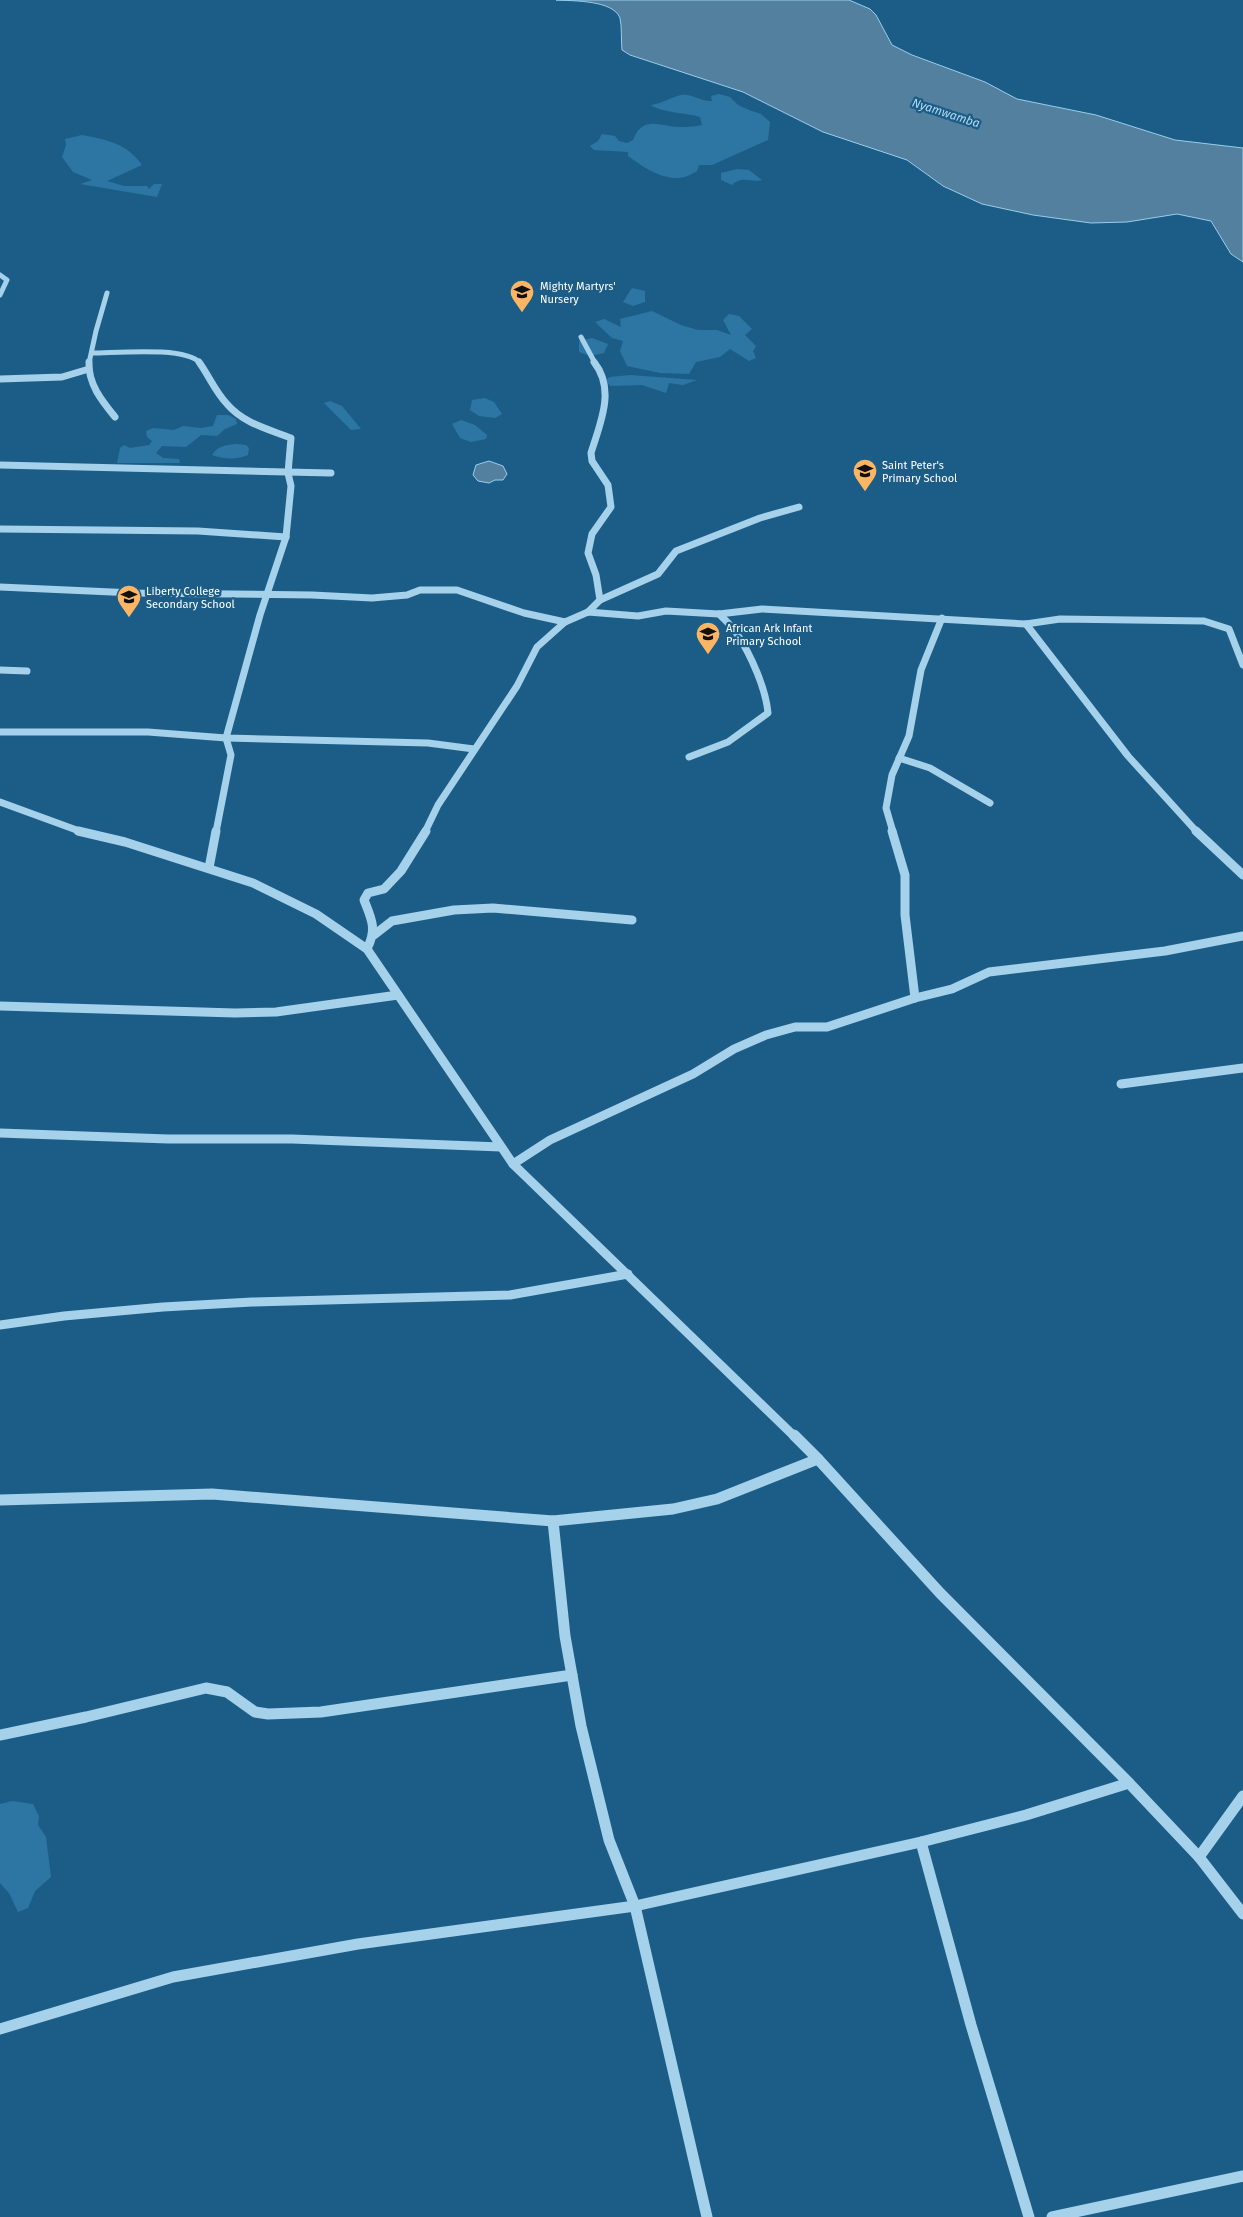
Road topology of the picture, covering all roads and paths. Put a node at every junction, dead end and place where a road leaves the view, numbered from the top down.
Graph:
1 (0, 275) edge
2 (107, 293) dead end
3 (0, 295) edge
4 (581, 337) dead end
5 (92, 354) junction
6 (89, 369) junction
7 (0, 379) edge
8 (114, 417) dead end
9 (0, 465) edge
10 (288, 473) junction
11 (332, 473) dead end
12 (800, 507) dead end
13 (0, 529) edge
14 (286, 537) junction
15 (0, 587) edge
16 (267, 595) junction
17 (600, 600) junction
18 (588, 612) junction
19 (719, 614) junction
20 (942, 618) junction
21 (565, 622) junction
22 (1026, 624) junction
23 (1243, 665) edge
24 (0, 670) edge
25 (27, 671) dead end
26 (0, 732) edge
27 (226, 738) junction
28 (474, 749) junction
29 (689, 758) dead end
30 (899, 758) junction
31 (0, 802) edge
32 (990, 803) dead end
33 (209, 868) junction
34 (1243, 875) edge
35 (632, 920) dead end
36 (374, 935) junction
37 (1243, 936) edge
38 (366, 949) junction
39 (398, 995) junction
40 (915, 998) junction
41 (0, 1006) edge
42 (1243, 1068) edge
43 (1121, 1084) dead end
44 (0, 1133) edge
45 (501, 1147) junction
46 (513, 1164) junction
47 (628, 1274) junction
48 (0, 1325) edge
49 (818, 1459) junction
50 (0, 1500) edge
51 (553, 1521) junction
52 (572, 1675) junction
53 (0, 1735) edge
54 (1129, 1783) junction
55 (1243, 1796) edge
56 (921, 1842) junction
57 (1199, 1857) junction
58 (635, 1906) junction
59 (1243, 1914) edge
60 (0, 2029) edge
61 (1243, 2176) edge
62 (707, 2217) edge
63 (1029, 2217) edge
64 (1052, 2217) edge

1 - 3 street
2 - 5 street
4 - 17 street
5 - 6 street
5 - 10 street
6 - 7 street
6 - 8 street
9 - 10 street
10 - 11 street
10 - 14 street
12 - 17 street
13 - 14 street
14 - 16 street
15 - 16 street
16 - 21 street
16 - 27 street
17 - 18 street
18 - 19 street
18 - 21 street
19 - 20 street
19 - 29 street
20 - 22 street
20 - 30 street
21 - 28 street
22 - 23 street
22 - 34 street
24 - 25 street
26 - 27 street
27 - 28 street
27 - 33 street
28 - 36 street
30 - 32 street
30 - 40 street
31 - 33 street
33 - 38 street
35 - 36 street
36 - 38 street
37 - 40 street
38 - 39 street
39 - 41 street
39 - 45 street
40 - 46 street
42 - 43 street
44 - 45 street
45 - 46 street
46 - 47 street
47 - 48 street
47 - 49 street
49 - 51 street
49 - 54 street
50 - 51 street
51 - 52 street
52 - 53 street
52 - 58 street
54 - 56 street
54 - 57 street
55 - 57 street
56 - 58 street
56 - 63 street
57 - 59 street
58 - 60 street
58 - 62 street
61 - 64 street

